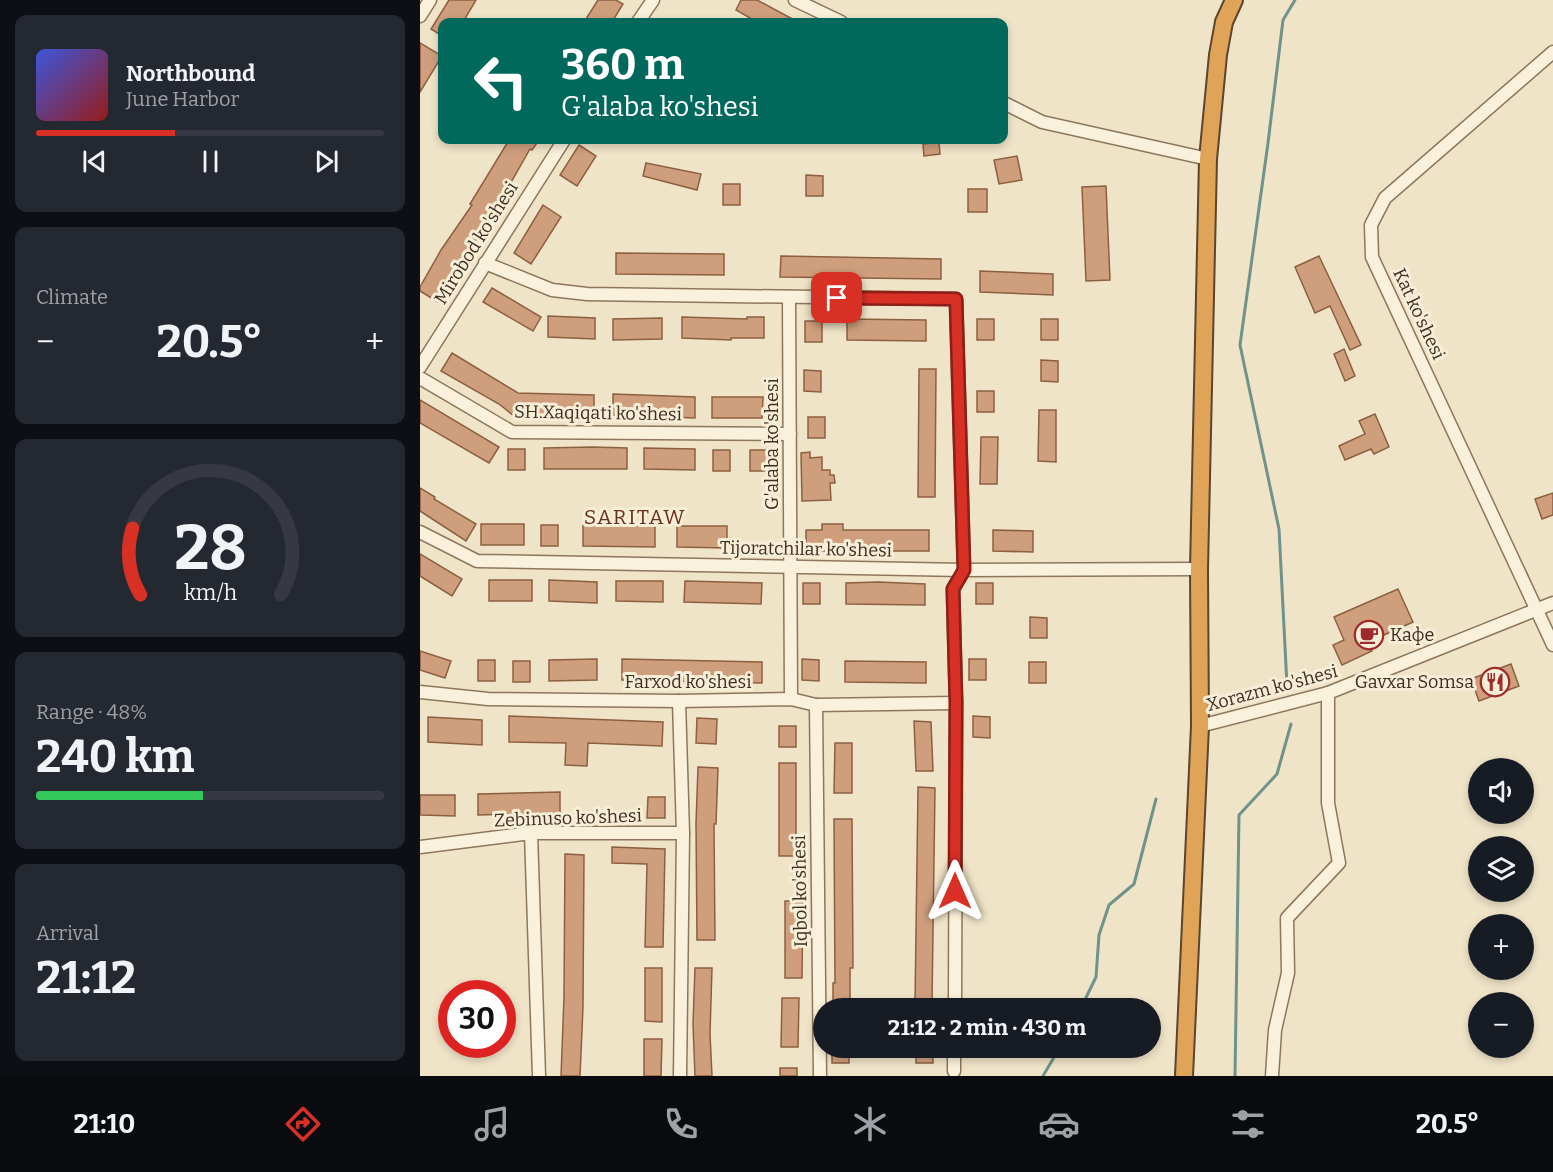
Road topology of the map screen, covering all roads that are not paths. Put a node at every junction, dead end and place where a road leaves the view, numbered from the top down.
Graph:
1 (430, 0) edge
2 (653, 0) edge
3 (795, 0) edge
4 (1234, 0) edge
5 (420, 16) edge
6 (641, 18) edge
7 (833, 18) edge
8 (1553, 52) edge
9 (1008, 105) edge
10 (561, 144) edge
11 (1208, 159) junction
12 (485, 262) junction
13 (789, 297) junction
14 (420, 367) edge
15 (420, 378) edge
16 (790, 434) junction
17 (420, 532) edge
18 (791, 566) junction
19 (1198, 569) junction
20 (964, 570) junction
21 (1553, 603) edge
22 (1537, 609) junction
23 (1553, 645) edge
24 (420, 692) edge
25 (1328, 693) junction
26 (791, 699) junction
27 (679, 701) junction
28 (956, 703) junction
29 (816, 705) junction
30 (1200, 726) junction
31 (531, 833) junction
32 (682, 833) junction
33 (420, 847) edge
34 (955, 998) edge
35 (954, 1058) edge
36 (954, 1071) dead end
37 (539, 1076) edge
38 (680, 1076) edge
39 (820, 1076) edge
40 (1184, 1076) edge
41 (1272, 1076) edge

1 - 5 street
2 - 6 street
3 - 7 street
4 - 11 highway
8 - 22 street, Kat ko'shesi
9 - 11 street
10 - 12 street, Mirobod ko'shesi
11 - 19 highway
12 - 13 street
12 - 14 street, Mirobod ko'shesi
13 - 16 street, G'alaba ko'shesi
13 - 20 street
15 - 16 street, SH.Xaqiqati ko'shesi
16 - 18 street, G'alaba ko'shesi
17 - 18 street, Tijoratchilar ko'shesi
18 - 20 street, Tijoratchilar ko'shesi
18 - 26 street, G'alaba ko'shesi
19 - 20 street, Tijoratchilar ko'shesi
19 - 30 highway
20 - 28 street
21 - 22 street, Xorazm ko'shesi
22 - 23 street, Kat ko'shesi
22 - 25 street, Xorazm ko'shesi
24 - 27 street, Farxod ko'shesi
25 - 30 street, Xorazm ko'shesi
25 - 41 street
26 - 27 street, Farxod ko'shesi
26 - 29 street, Farxod ko'shesi
27 - 32 street
28 - 29 street, Farxod ko'shesi
28 - 34 street
29 - 39 street, Iqbol ko'shesi
30 - 40 highway
31 - 32 street, Zebinuso ko'shesi
31 - 33 street, Zebinuso ko'shesi
31 - 37 street
32 - 38 street
35 - 36 street

